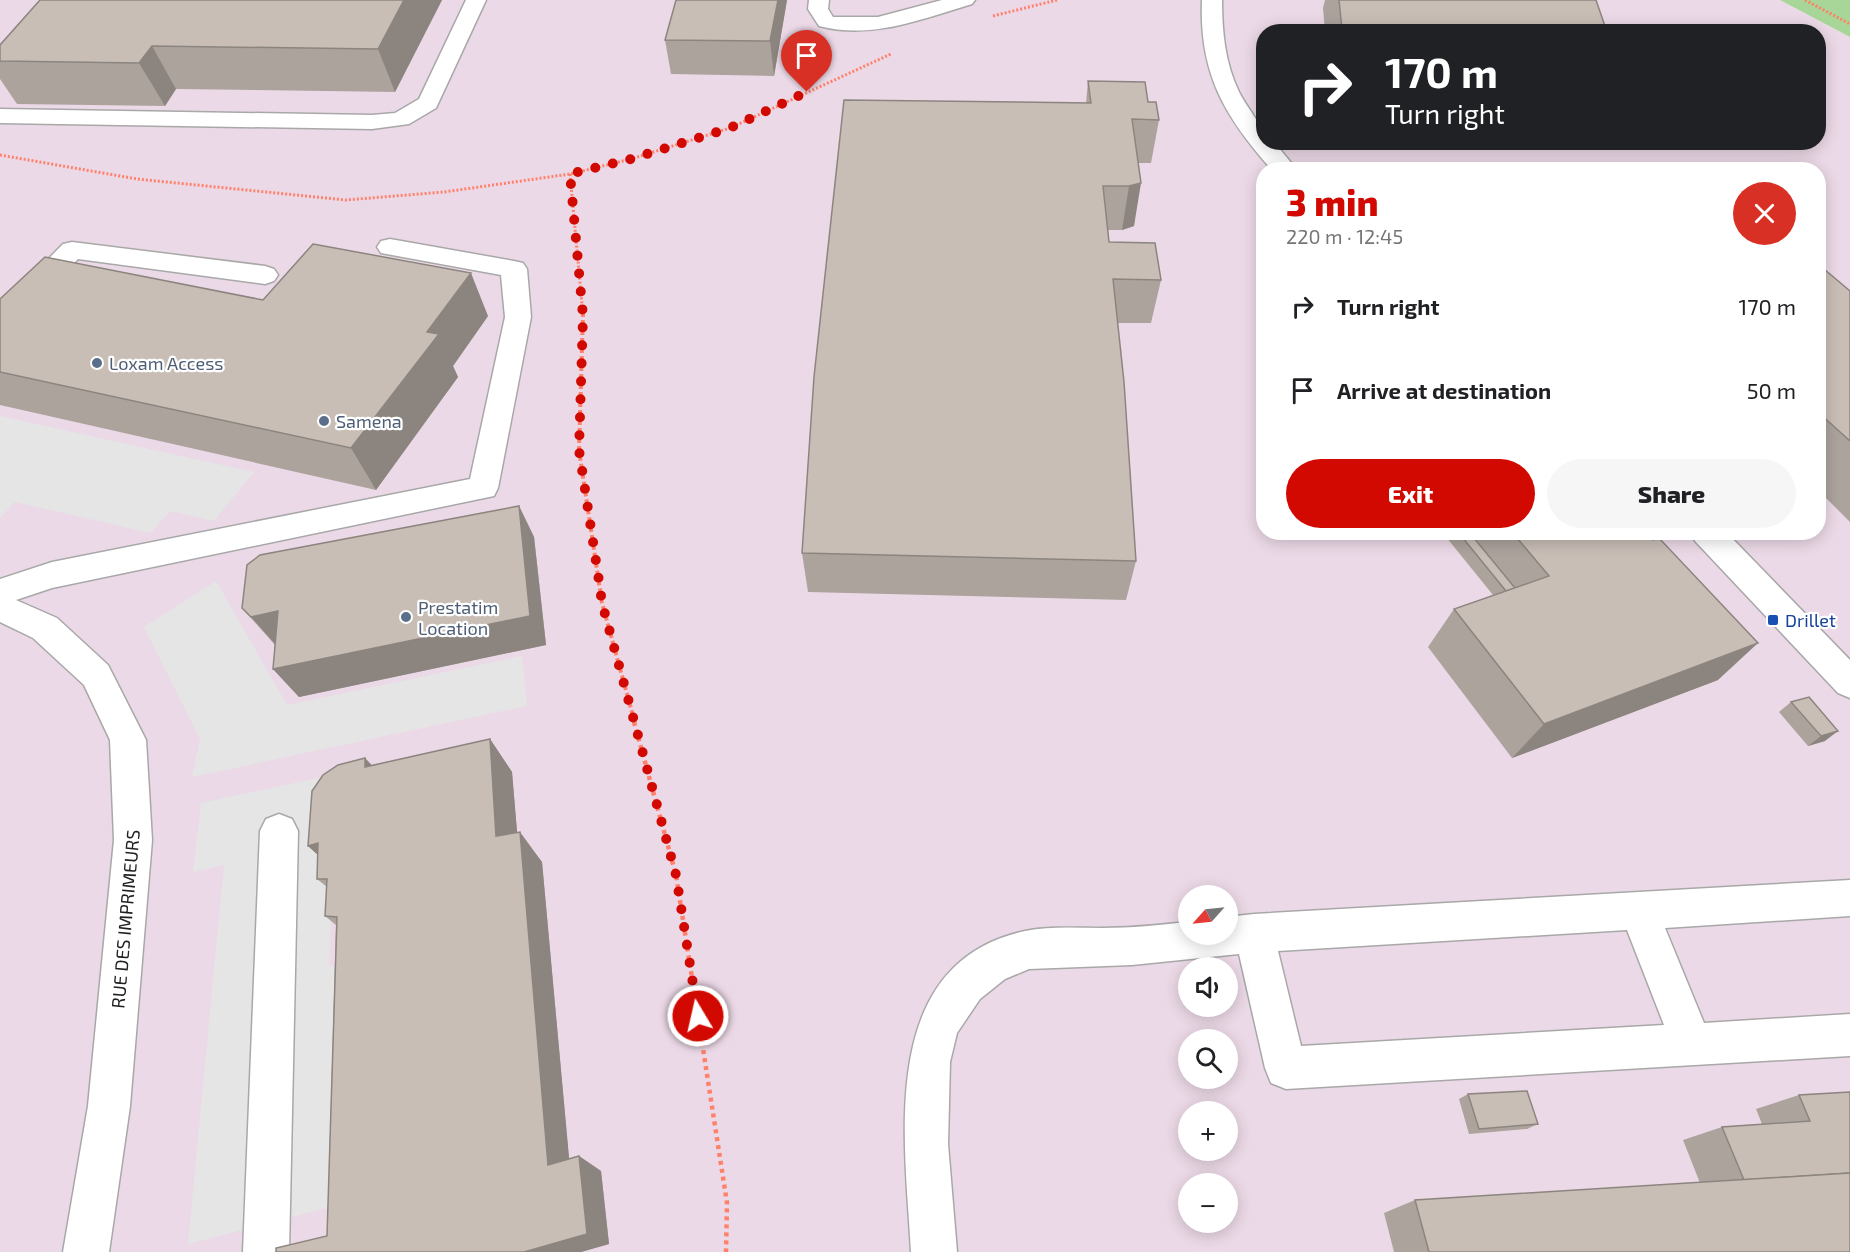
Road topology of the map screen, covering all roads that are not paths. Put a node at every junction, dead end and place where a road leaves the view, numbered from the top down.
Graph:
1 (476, 0) edge
2 (819, 0) edge
3 (965, 0) edge
4 (1212, 0) edge
5 (897, 9) edge
6 (0, 116) edge
7 (1256, 138) edge
8 (1267, 150) edge
9 (1278, 162) edge
10 (390, 247) dead end
11 (265, 275) dead end
12 (0, 324) edge
13 (1714, 540) edge
14 (0, 592) edge
15 (0, 607) edge
16 (1850, 683) edge
17 (279, 831) dead end
18 (1850, 898) edge
19 (1639, 911) junction
20 (1254, 933) junction
21 (1850, 1035) edge
22 (1692, 1044) junction
23 (86, 1252) edge
24 (266, 1252) edge
25 (934, 1252) edge

1 - 6 street
2 - 5 street
3 - 5 street
4 - 7 street
8 - 9 street
10 - 14 street
11 - 12 street
13 - 16 street
15 - 23 street, RUE DES IMPRIMEURS
17 - 24 street
18 - 19 street
19 - 20 street
19 - 22 street
20 - 22 street
20 - 25 street
21 - 22 street

